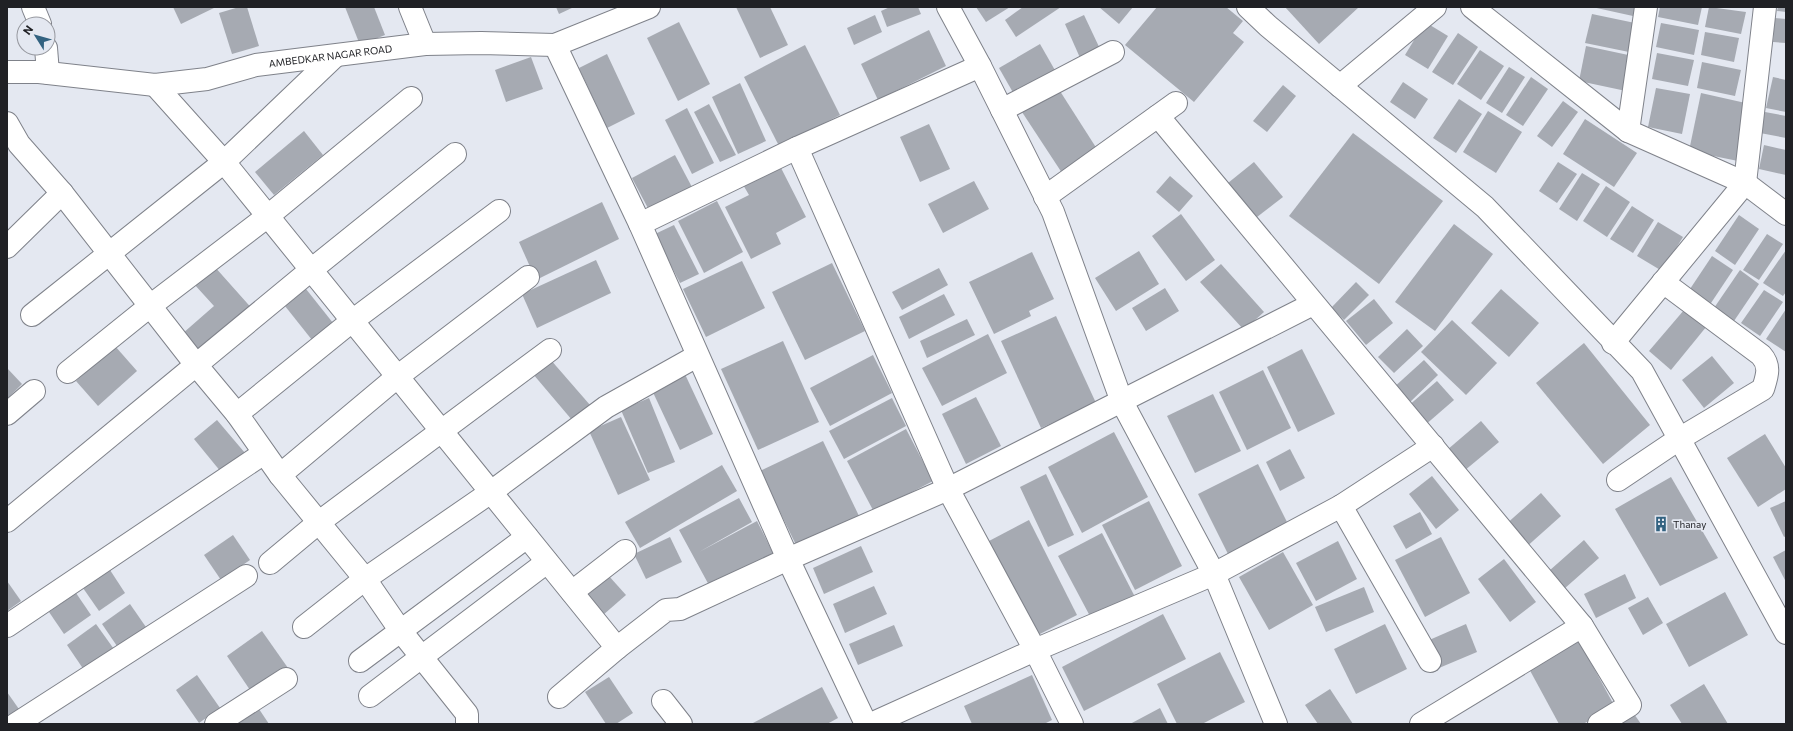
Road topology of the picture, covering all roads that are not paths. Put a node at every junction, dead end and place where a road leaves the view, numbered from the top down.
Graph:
1 (410, 7) edge
2 (649, 7) edge
3 (948, 7) edge
4 (1248, 7) edge
5 (1435, 7) edge
6 (1472, 7) edge
7 (1646, 7) edge
8 (1765, 7) edge
9 (425, 44) junction
10 (554, 45) junction
11 (1113, 52) dead end
12 (47, 56) edge
13 (334, 56) junction
14 (980, 66) junction
15 (7, 72) edge
16 (48, 73) junction
17 (155, 85) junction
18 (1340, 86) junction
19 (411, 98) dead end
20 (1176, 103) dead end
21 (1002, 110) junction
22 (1158, 116) junction
23 (7, 123) edge
24 (1628, 131) junction
25 (798, 148) junction
26 (13, 150) edge
27 (456, 154) dead end
28 (224, 162) junction
29 (1745, 183) junction
30 (62, 193) junction
31 (1045, 197) junction
32 (499, 211) dead end
33 (1786, 214) edge
34 (268, 216) junction
35 (640, 224) junction
36 (7, 247) edge
37 (109, 252) junction
38 (311, 270) junction
39 (528, 277) dead end
40 (1663, 282) junction
41 (1313, 304) junction
42 (150, 306) junction
43 (32, 315) dead end
44 (352, 321) junction
45 (1613, 342) junction
46 (550, 350) dead end
47 (697, 356) junction
48 (197, 366) junction
49 (68, 372) dead end
50 (397, 377) junction
51 (34, 391) dead end
52 (1122, 402) junction
53 (7, 414) edge
54 (237, 414) junction
55 (440, 430) junction
56 (1679, 439) junction
57 (1433, 446) junction
58 (264, 453) junction
59 (280, 475) junction
60 (1618, 480) dead end
61 (948, 489) junction
62 (491, 492) junction
63 (1341, 506) junction
64 (7, 521) edge
65 (318, 523) junction
66 (527, 537) junction
67 (625, 551) dead end
68 (788, 559) junction
69 (547, 562) junction
70 (270, 563) dead end
71 (1214, 574) junction
72 (246, 576) dead end
73 (365, 579) junction
74 (572, 592) junction
75 (7, 626) edge
76 (1582, 626) junction
77 (304, 627) dead end
78 (400, 630) junction
79 (1786, 633) edge
80 (617, 648) junction
81 (1035, 650) junction
82 (422, 657) junction
83 (360, 661) dead end
84 (1430, 661) dead end
85 (286, 679) dead end
86 (370, 696) dead end
87 (559, 697) dead end
88 (663, 701) dead end
89 (16, 724) edge
90 (216, 724) edge
91 (467, 724) edge
92 (681, 724) edge
93 (866, 724) edge
94 (871, 724) edge
95 (1072, 724) edge
96 (1276, 724) edge
97 (1421, 724) edge
98 (1599, 724) edge

1 - 9 street
2 - 10 street, AMBEDKAR NAGAR ROAD
3 - 14 street
4 - 18 street
5 - 18 street
6 - 24 street
7 - 24 street
8 - 29 street
9 - 10 street, AMBEDKAR NAGAR ROAD
9 - 13 street, AMBEDKAR NAGAR ROAD
10 - 35 street
11 - 21 street
12 - 16 street
13 - 17 street, AMBEDKAR NAGAR ROAD
13 - 28 street
14 - 21 street
14 - 25 street
15 - 16 street, AMBEDKAR NAGAR ROAD
16 - 17 street, AMBEDKAR NAGAR ROAD
17 - 28 street
18 - 45 street
19 - 34 street
20 - 22 street
21 - 31 street
22 - 31 street
22 - 41 street
23 - 26 street
24 - 29 street
25 - 35 street
25 - 61 street
26 - 30 street
27 - 38 street
28 - 34 street
28 - 37 street
29 - 33 street
29 - 40 street
30 - 36 street
30 - 37 street
31 - 52 street
32 - 44 street
34 - 38 street
34 - 42 street
35 - 47 street
37 - 42 street
37 - 43 street
38 - 44 street
38 - 48 street
39 - 50 street
40 - 45 street
40 - 56 street
41 - 52 street
41 - 57 street
42 - 48 street
42 - 49 street
44 - 50 street
44 - 54 street
45 - 56 street
46 - 55 street
47 - 62 street
47 - 68 street
48 - 54 street
48 - 64 street
50 - 55 street
50 - 59 street
51 - 53 street
52 - 61 street
52 - 71 street
54 - 58 street
55 - 62 street
55 - 65 street
56 - 60 street
56 - 79 street
57 - 63 street
57 - 76 street
58 - 59 street
58 - 75 street
59 - 65 street
61 - 68 street
61 - 81 street
62 - 66 street
62 - 73 street
63 - 71 street
63 - 84 street
65 - 70 street
65 - 73 street
66 - 69 street
66 - 78 street
67 - 74 street
68 - 80 street
68 - 93 street
69 - 74 street
69 - 82 street
71 - 81 street
71 - 96 street
72 - 89 street
73 - 77 street
73 - 78 street
74 - 80 street
76 - 97 street
76 - 98 street
78 - 82 street
78 - 83 street
80 - 87 street
81 - 94 street
81 - 95 street
82 - 86 street
82 - 91 street
85 - 90 street
88 - 92 street

